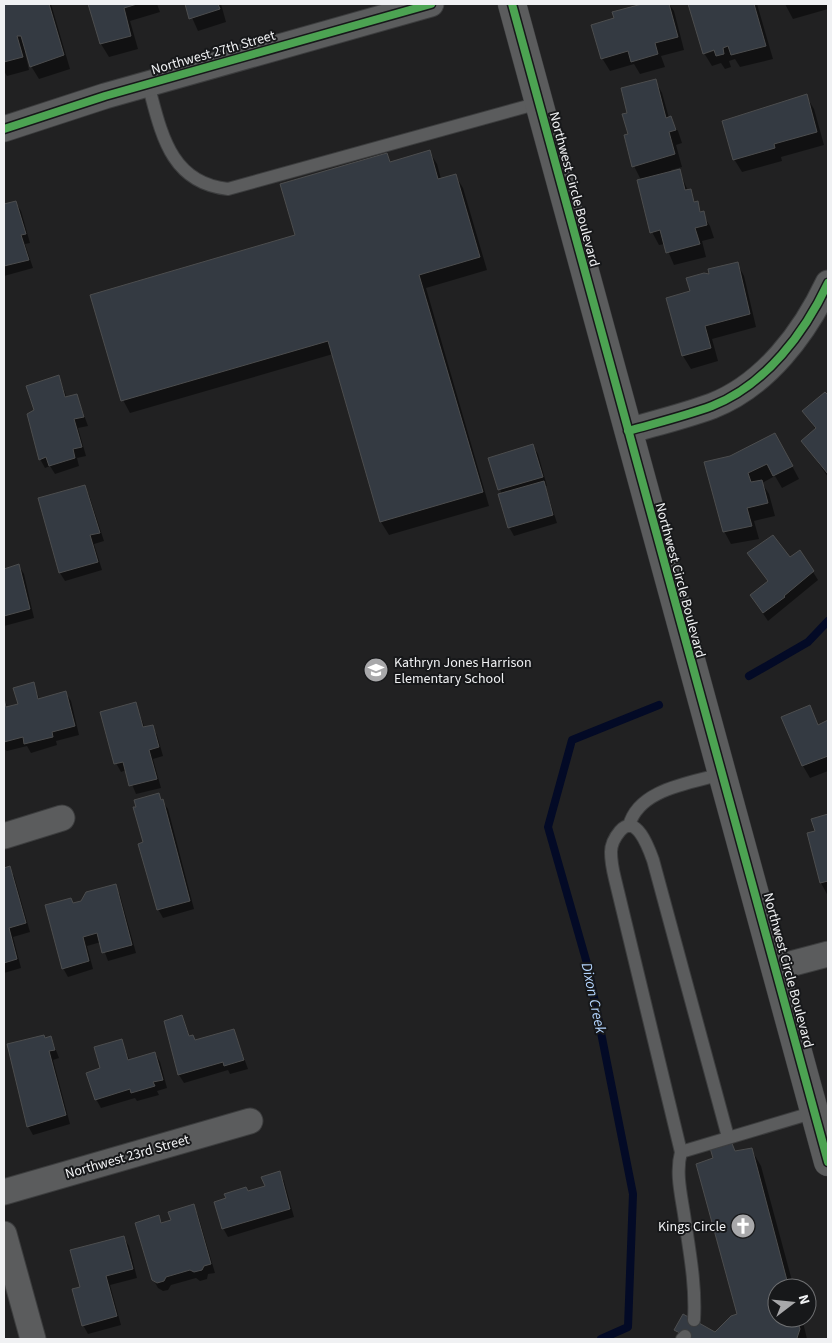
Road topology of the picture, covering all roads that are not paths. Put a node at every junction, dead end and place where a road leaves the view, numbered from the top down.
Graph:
1 (431, 4) edge
2 (512, 4) edge
3 (148, 84) junction
4 (539, 103) junction
5 (4, 128) edge
6 (828, 283) edge
7 (628, 431) junction
8 (722, 774) junction
9 (62, 818) dead end
10 (629, 826) junction
11 (4, 836) edge
12 (828, 954) edge
13 (775, 968) junction
14 (815, 1112) junction
15 (250, 1120) dead end
16 (728, 1137) junction
17 (681, 1152) junction
18 (828, 1162) edge
19 (4, 1192) edge
20 (4, 1234) edge
21 (694, 1320) dead end
22 (33, 1339) edge

1 - 3 street, Northwest 27th Street
2 - 4 main road, Northwest Circle Boulevard
3 - 4 lane
3 - 5 street, Northwest 27th Street
4 - 7 main road, Northwest Circle Boulevard
6 - 7 street
7 - 8 main road, Northwest Circle Boulevard
8 - 10 lane
8 - 13 main road, Northwest Circle Boulevard
9 - 11 street
10 - 16 lane
10 - 17 lane
12 - 13 street
13 - 14 main road, Northwest Circle Boulevard
14 - 16 lane
14 - 18 main road, Northwest Circle Boulevard
15 - 19 street, Northwest 23rd Street
16 - 17 lane
17 - 21 lane
20 - 22 street

